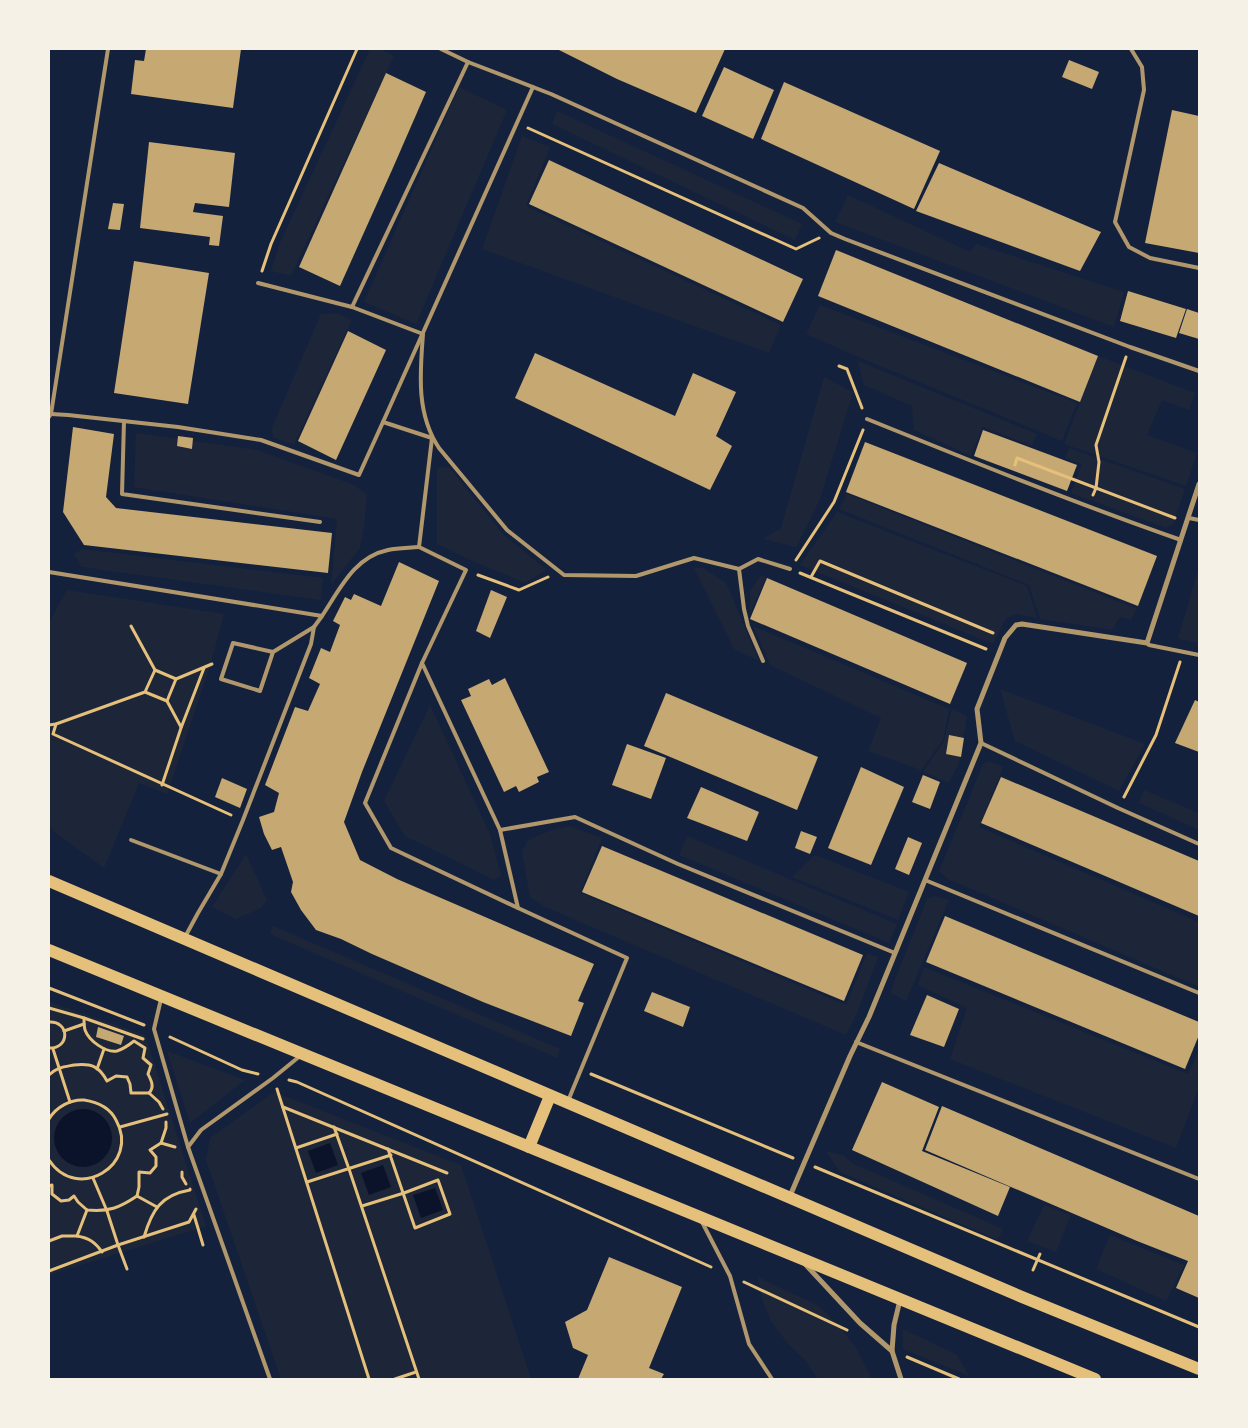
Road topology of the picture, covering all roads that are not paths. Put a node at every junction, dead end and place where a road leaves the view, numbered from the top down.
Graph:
1 (108, 49) edge
2 (440, 49) edge
3 (1131, 49) edge
4 (468, 62) junction
5 (533, 87) junction
6 (1199, 268) edge
7 (258, 284) road end
8 (352, 307) junction
9 (422, 334) junction
10 (1199, 371) edge
11 (50, 416) edge
12 (867, 419) road end
13 (124, 421) junction
14 (383, 422) junction
15 (432, 438) junction
16 (1199, 484) edge
17 (1188, 520) junction
18 (1199, 520) edge
19 (320, 522) dead end
20 (1181, 540) junction
21 (419, 547) junction
22 (739, 569) junction
23 (790, 569) road end
24 (49, 572) edge
25 (322, 616) junction
26 (314, 627) junction
27 (1147, 643) junction
28 (273, 652) junction
29 (1199, 656) edge
30 (763, 661) dead end
31 (422, 663) junction
32 (981, 743) junction
33 (500, 830) junction
34 (131, 840) dead end
35 (1199, 844) edge
36 (221, 874) junction
37 (49, 875) edge
38 (924, 880) junction
39 (54, 883) edge
40 (518, 908) junction
41 (184, 939) junction
42 (49, 950) edge
43 (895, 953) junction
44 (49, 955) edge
45 (64, 957) junction
46 (1199, 993) edge
47 (162, 997) junction
48 (856, 1042) junction
49 (302, 1054) junction
50 (550, 1096) junction
51 (567, 1103) junction
52 (188, 1147) junction
53 (529, 1147) junction
54 (1199, 1179) edge
55 (790, 1198) junction
56 (700, 1218) junction
57 (800, 1259) junction
58 (900, 1300) junction
59 (892, 1351) junction
60 (1199, 1369) edge
61 (270, 1379) edge
62 (772, 1379) edge
63 (901, 1379) edge
64 (1095, 1379) edge

1 - 11 lane
2 - 4 lane
3 - 6 lane
4 - 5 lane
4 - 8 lane
5 - 9 lane
5 - 10 lane
7 - 8 lane
8 - 9 lane
9 - 14 lane
9 - 15 lane
11 - 13 lane
12 - 20 lane
13 - 14 lane
13 - 19 lane
14 - 15 lane
15 - 21 lane
15 - 22 lane
16 - 17 street
17 - 18 lane
17 - 20 street
20 - 27 street
21 - 25 lane
21 - 31 lane
22 - 23 lane
22 - 30 lane
24 - 25 lane
25 - 26 lane
26 - 28 lane
26 - 36 lane
27 - 29 lane
27 - 32 street
28 - 28 lane
31 - 33 lane
31 - 40 lane
32 - 35 lane
32 - 38 street
33 - 40 lane
33 - 43 lane
34 - 36 lane
36 - 41 lane
37 - 39 main road
38 - 43 street
38 - 46 lane
39 - 41 main road
40 - 51 lane
41 - 50 main road
42 - 45 main road
43 - 48 street
44 - 45 main road
45 - 47 main road
47 - 49 main road
47 - 52 lane
48 - 54 lane
48 - 55 street
49 - 52 lane
49 - 53 main road
50 - 51 main road
50 - 53 main road
51 - 55 main road
52 - 61 lane
53 - 56 main road
55 - 60 main road
56 - 57 main road
56 - 62 lane
57 - 58 main road
57 - 59 street
58 - 59 street
58 - 64 main road
59 - 63 street

